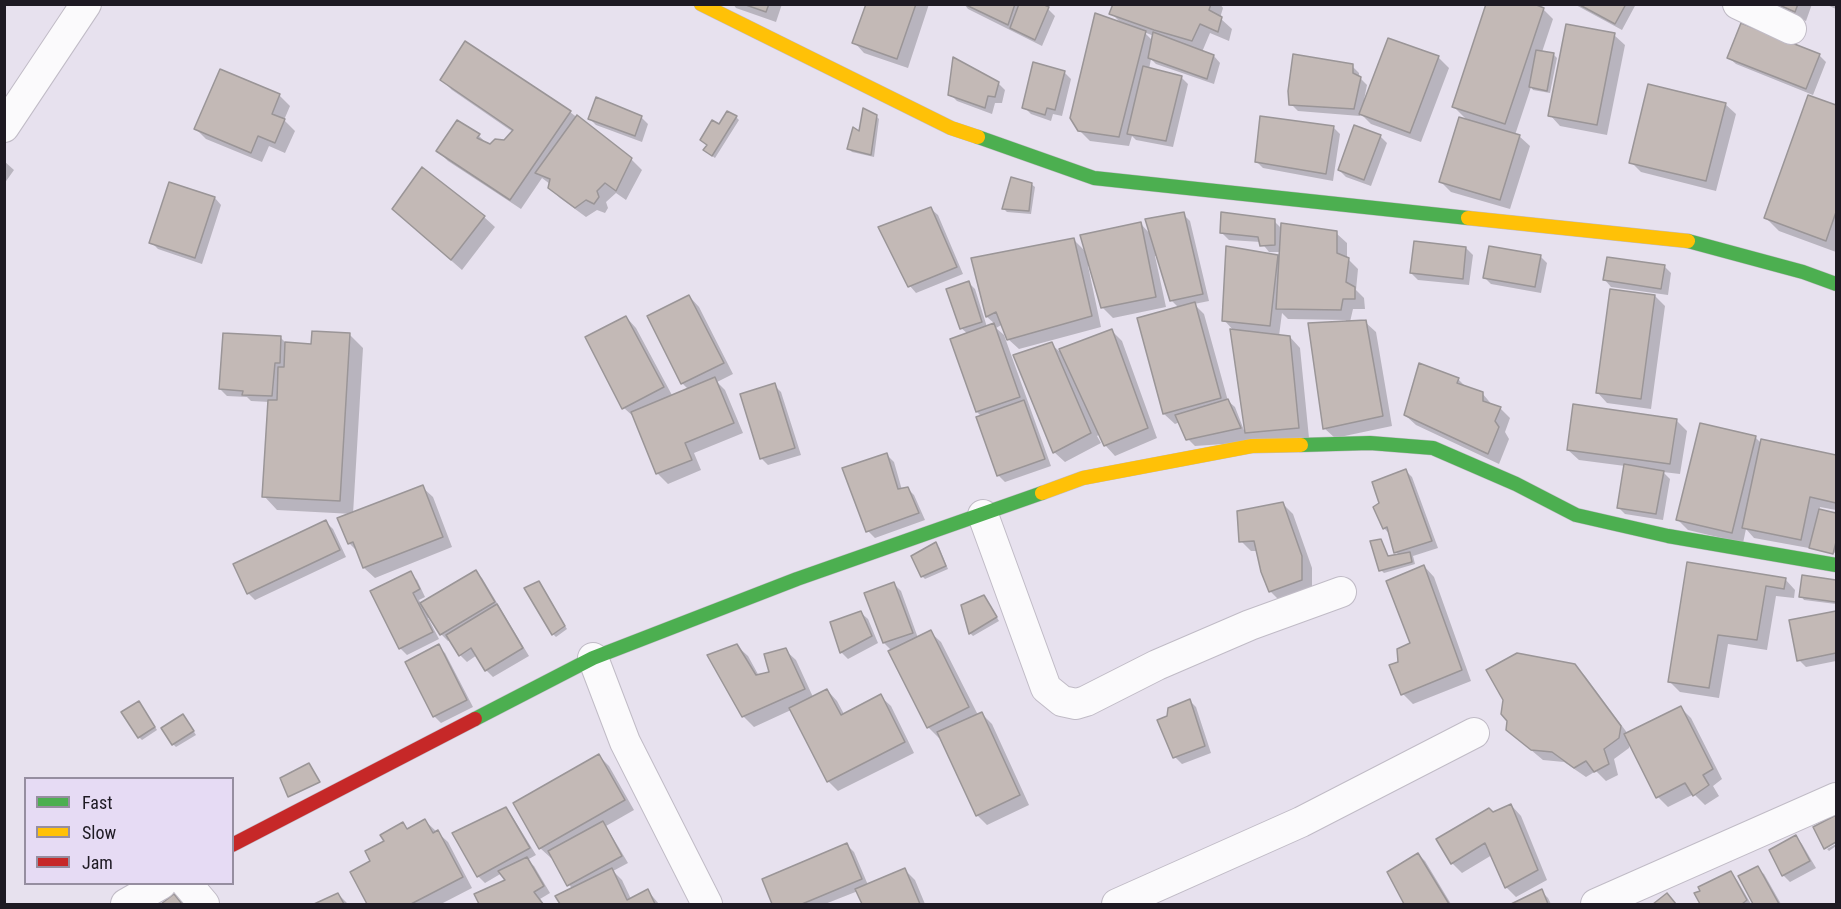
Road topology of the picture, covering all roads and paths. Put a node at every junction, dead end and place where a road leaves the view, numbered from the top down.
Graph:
1 (86, 4) edge
2 (701, 4) edge
3 (1738, 4) edge
4 (1791, 29) dead end
5 (4, 126) edge
6 (1836, 284) edge
7 (984, 515) junction
8 (1836, 565) edge
9 (1341, 592) dead end
10 (593, 658) junction
11 (1474, 733) dead end
12 (1836, 798) edge
13 (234, 844) edge
14 (159, 885) edge
15 (189, 885) edge
16 (126, 904) edge
17 (204, 904) edge
18 (707, 904) edge
19 (1117, 904) edge
20 (1596, 904) edge

1 - 5 street
2 - 6 street
3 - 4 street
7 - 8 street
7 - 9 street
7 - 10 street
10 - 13 street
10 - 18 street
11 - 19 street
12 - 20 street
14 - 16 street
15 - 17 street

